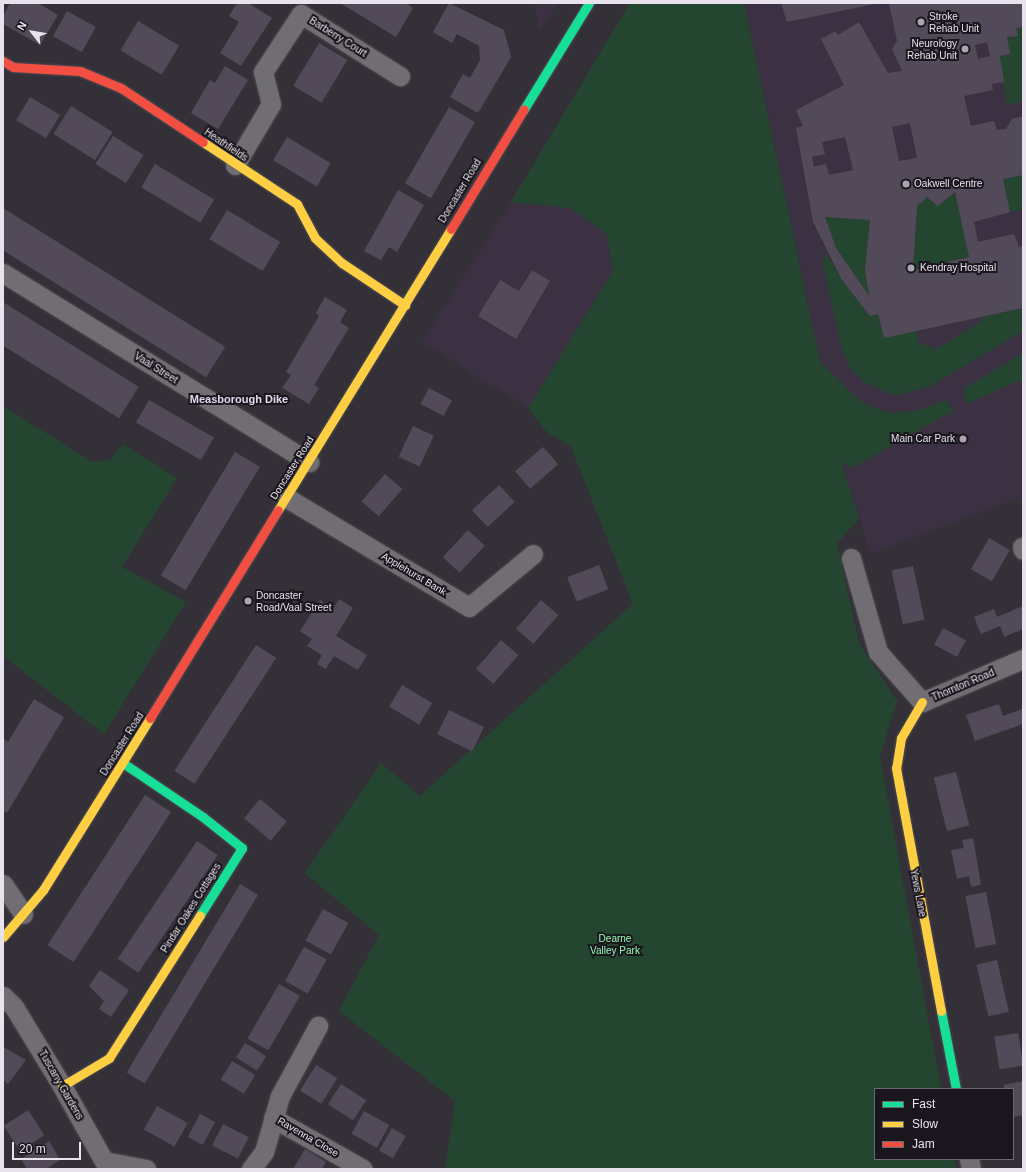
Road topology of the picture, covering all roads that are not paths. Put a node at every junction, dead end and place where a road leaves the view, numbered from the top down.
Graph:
1 (589, 3) edge
2 (3, 61) edge
3 (400, 76) dead end
4 (235, 165) junction
5 (3, 273) edge
6 (405, 305) junction
7 (309, 462) junction
8 (287, 498) junction
9 (533, 554) dead end
10 (851, 558) dead end
11 (1023, 659) edge
12 (922, 702) junction
13 (123, 763) junction
14 (3, 884) edge
15 (23, 914) junction
16 (3, 938) edge
17 (3, 996) edge
18 (318, 1026) dead end
19 (62, 1086) junction
20 (956, 1088) edge
21 (274, 1118) junction
22 (101, 1165) edge
23 (146, 1169) edge
24 (251, 1169) edge
25 (362, 1169) edge

1 - 6 main road, Doncaster Road
2 - 4 main road, Heathfields
3 - 4 street, Barberry Court
4 - 6 main road, Heathfields
5 - 7 street, Vaal Street
6 - 7 main road, Doncaster Road
7 - 8 main road, Doncaster Road
8 - 9 street, Applehurst Bank
8 - 13 main road, Doncaster Road
10 - 12 street, Thornton Road
11 - 12 street, Thornton Road
12 - 20 main road, Yews Lane
13 - 15 main road, Doncaster Road
13 - 19 main road, Pindar Oakes Cottages
14 - 15 street
15 - 16 main road, Doncaster Road
17 - 19 street, Tuscany Gardens
18 - 21 street, Ravenna Close
19 - 22 street, Tuscany Gardens
21 - 24 street, Ravenna Close
21 - 25 street, Ravenna Close
22 - 23 street, Tuscany Gardens

